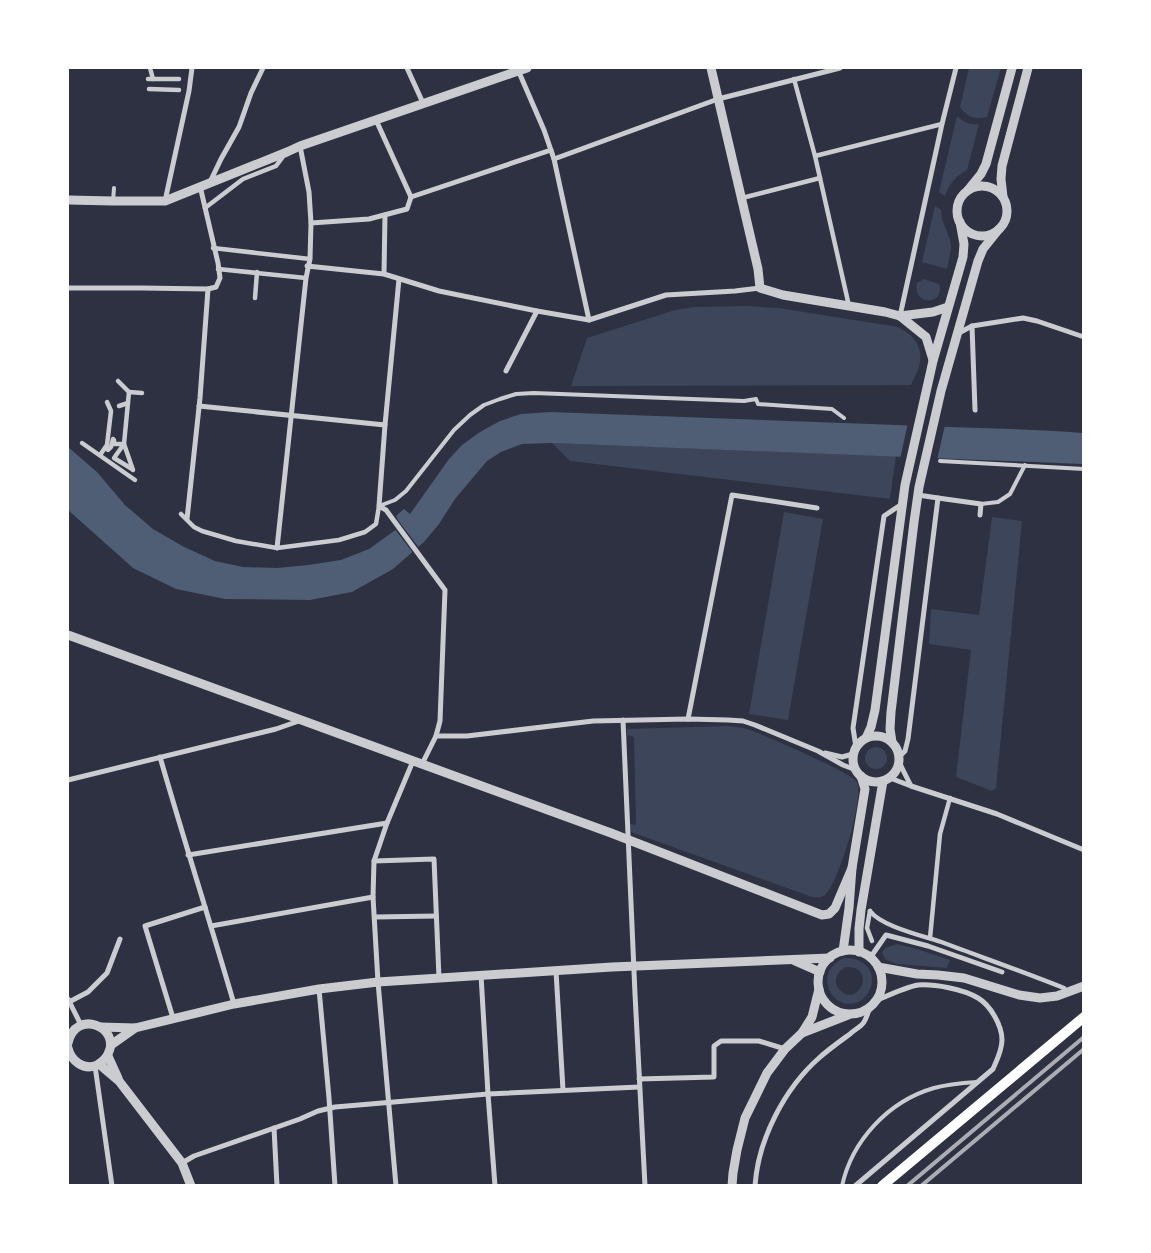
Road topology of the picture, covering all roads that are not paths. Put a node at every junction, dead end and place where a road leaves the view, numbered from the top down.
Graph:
1 (150, 68) edge
2 (192, 68) edge
3 (263, 68) edge
4 (407, 68) edge
5 (711, 68) edge
6 (840, 68) edge
7 (956, 68) edge
8 (1012, 68) edge
9 (1028, 68) edge
10 (522, 69) edge
11 (179, 79) dead end
12 (794, 79) junction
13 (149, 89) dead end
14 (179, 90) dead end
15 (718, 99) junction
16 (423, 103) junction
17 (376, 120) junction
18 (942, 124) junction
19 (300, 146) junction
20 (551, 150) junction
21 (287, 152) junction
22 (815, 156) junction
23 (554, 159) junction
24 (820, 178) junction
25 (210, 182) junction
26 (200, 186) junction
27 (114, 188) dead end
28 (967, 191) junction
29 (411, 197) junction
30 (1002, 197) junction
31 (742, 198) junction
32 (68, 200) edge
33 (113, 201) junction
34 (165, 201) junction
35 (205, 208) junction
36 (385, 215) junction
37 (960, 222) junction
38 (311, 223) junction
39 (999, 229) junction
40 (214, 248) junction
41 (310, 259) junction
42 (307, 266) junction
43 (218, 269) junction
44 (257, 272) junction
45 (384, 274) junction
46 (306, 278) junction
47 (399, 279) junction
48 (68, 288) edge
49 (760, 288) junction
50 (208, 289) junction
51 (255, 298) dead end
52 (850, 307) junction
53 (948, 307) junction
54 (537, 311) junction
55 (900, 316) junction
56 (589, 320) junction
57 (972, 326) junction
58 (957, 334) junction
59 (1084, 337) edge
60 (933, 361) junction
61 (506, 371) dead end
62 (118, 381) dead end
63 (129, 392) junction
64 (142, 393) dead end
65 (106, 402) dead end
66 (128, 403) junction
67 (199, 406) junction
68 (110, 409) junction
69 (975, 410) dead end
70 (291, 416) junction
71 (844, 418) dead end
72 (385, 425) junction
73 (82, 442) dead end
74 (124, 444) junction
75 (103, 451) junction
76 (109, 455) dead end
77 (940, 461) dead end
78 (1025, 465) junction
79 (1084, 469) edge
80 (134, 480) dead end
81 (919, 491) junction
82 (938, 498) junction
83 (902, 503) junction
84 (981, 504) junction
85 (379, 506) junction
86 (817, 508) dead end
87 (181, 514) dead end
88 (980, 515) dead end
89 (187, 520) dead end
90 (277, 548) junction
91 (68, 635) edge
92 (688, 719) junction
93 (302, 720) junction
94 (623, 720) junction
95 (436, 736) junction
96 (866, 738) junction
97 (892, 742) junction
98 (855, 750) junction
99 (818, 751) junction
100 (160, 757) junction
101 (899, 759) junction
102 (417, 762) junction
103 (858, 773) junction
104 (886, 779) junction
105 (68, 780) edge
106 (911, 786) junction
107 (950, 798) junction
108 (388, 822) junction
109 (628, 840) junction
110 (1084, 850) edge
111 (188, 856) junction
112 (374, 861) junction
113 (852, 868) junction
114 (373, 897) junction
115 (205, 907) junction
116 (436, 916) junction
117 (375, 917) junction
118 (211, 926) junction
119 (930, 938) junction
120 (120, 939) dead end
121 (872, 940) dead end
122 (843, 952) junction
123 (859, 952) junction
124 (830, 958) junction
125 (870, 958) junction
126 (792, 960) junction
127 (634, 967) junction
128 (878, 968) junction
129 (556, 971) junction
130 (820, 972) junction
131 (1002, 972) dead end
132 (481, 975) junction
133 (440, 978) junction
134 (378, 982) junction
135 (1084, 986) edge
136 (1064, 988) dead end
137 (318, 989) junction
138 (818, 989) junction
139 (68, 1000) edge
140 (234, 1004) junction
141 (872, 1004) junction
142 (850, 1014) junction
143 (1084, 1017) edge
144 (173, 1018) junction
145 (81, 1025) junction
146 (101, 1027) junction
147 (135, 1028) junction
148 (802, 1033) junction
149 (68, 1040) edge
150 (110, 1045) junction
151 (785, 1049) junction
152 (68, 1052) edge
153 (108, 1056) junction
154 (97, 1065) junction
155 (119, 1080) junction
156 (639, 1080) junction
157 (976, 1082) junction
158 (639, 1086) junction
159 (564, 1090) junction
160 (488, 1094) junction
161 (390, 1102) junction
162 (329, 1108) junction
163 (274, 1128) junction
164 (182, 1163) junction
165 (111, 1185) edge
166 (191, 1186) edge
167 (277, 1186) edge
168 (335, 1186) edge
169 (396, 1186) edge
170 (495, 1186) edge
171 (645, 1186) edge
172 (732, 1186) edge
173 (755, 1186) edge
174 (842, 1186) edge
175 (855, 1186) edge
176 (882, 1186) edge

1 - 11 street
2 - 34 street
3 - 25 street
4 - 16 street
5 - 15 street
6 - 12 street
7 - 18 street
8 - 28 street
9 - 30 street
10 - 16 street
10 - 20 street
12 - 15 street
12 - 22 street
13 - 14 street
15 - 23 street
15 - 31 street
16 - 17 street
17 - 19 street
17 - 29 street
18 - 22 street
18 - 55 street
19 - 21 street
19 - 38 street
20 - 23 street
20 - 29 street
21 - 25 street
21 - 35 street
22 - 24 street
23 - 56 street
24 - 31 street
24 - 52 street
25 - 26 street
26 - 34 street
26 - 35 street
27 - 33 lane
28 - 30 street
28 - 37 street
29 - 36 street
30 - 39 street
31 - 49 street
32 - 33 street
33 - 34 street
35 - 40 street
36 - 38 street
36 - 45 street
37 - 39 street
37 - 53 street
38 - 41 street
39 - 58 street
40 - 41 street
40 - 43 street
41 - 42 street
42 - 45 street
42 - 46 street
43 - 44 street
43 - 50 street
44 - 46 street
44 - 51 street
45 - 47 street
46 - 70 street
47 - 54 street
47 - 72 street
48 - 50 street
49 - 52 street
49 - 56 street
50 - 67 street
52 - 55 street
53 - 55 street
53 - 60 street
54 - 56 street
54 - 61 street
55 - 60 street
57 - 58 street
57 - 59 street
57 - 69 street
58 - 81 street
60 - 83 street
62 - 63 street
63 - 64 street
63 - 66 street
65 - 68 street
66 - 68 street
66 - 74 street
67 - 70 street
67 - 89 street
68 - 75 street
70 - 72 street
70 - 90 street
71 - 85 lane
72 - 85 street
73 - 75 street
74 - 74 street
74 - 75 street
75 - 76 street
75 - 80 street
77 - 78 lane
78 - 79 lane
78 - 84 lane
81 - 82 street
81 - 97 street
82 - 84 street
82 - 101 street
83 - 96 street
83 - 98 street
84 - 88 street
85 - 90 street
85 - 95 street
86 - 92 street
87 - 90 street
91 - 93 street
92 - 94 street
92 - 99 street
93 - 100 street
93 - 102 street
94 - 95 street
94 - 109 street
95 - 102 street
96 - 97 street
96 - 98 street
97 - 101 street
98 - 99 street
98 - 103 street
99 - 103 street
100 - 105 street
100 - 111 street
101 - 104 street
101 - 106 street
102 - 108 street
102 - 109 street
103 - 104 street
103 - 113 street
104 - 106 street
104 - 123 street
106 - 107 street
107 - 110 street
107 - 119 street
108 - 111 street
108 - 112 street
109 - 113 street
109 - 127 street
111 - 115 street
112 - 114 street
112 - 116 street
113 - 122 street
114 - 117 street
114 - 118 street
115 - 118 street
115 - 144 street
116 - 117 street
116 - 133 street
117 - 134 street
118 - 140 street
119 - 121 street
119 - 136 street
120 - 139 street
122 - 123 street
122 - 124 street
123 - 125 street
124 - 126 street
124 - 130 street
125 - 128 street
125 - 131 street
126 - 127 street
126 - 130 street
127 - 129 street
127 - 156 street
128 - 135 street
128 - 141 street
129 - 132 street
129 - 159 street
130 - 138 street
132 - 133 street
132 - 160 street
133 - 134 street
134 - 137 street
134 - 161 street
137 - 140 street
137 - 162 street
138 - 142 street
138 - 148 street
139 - 145 street
140 - 144 street
141 - 142 street
141 - 157 street
141 - 173 street
142 - 148 street
143 - 176 main road
144 - 147 street
145 - 146 street
145 - 149 street
146 - 147 street
146 - 150 street
147 - 150 street
148 - 151 street
150 - 153 street
151 - 156 street
151 - 172 street
152 - 154 street
153 - 154 street
153 - 155 street
154 - 155 street
154 - 165 street
155 - 164 street
156 - 158 street
157 - 174 lane
157 - 175 street
158 - 159 street
158 - 171 street
159 - 160 street
160 - 161 street
160 - 170 street
161 - 162 street
161 - 169 street
162 - 163 street
162 - 168 street
163 - 164 street
163 - 167 street
164 - 166 street

